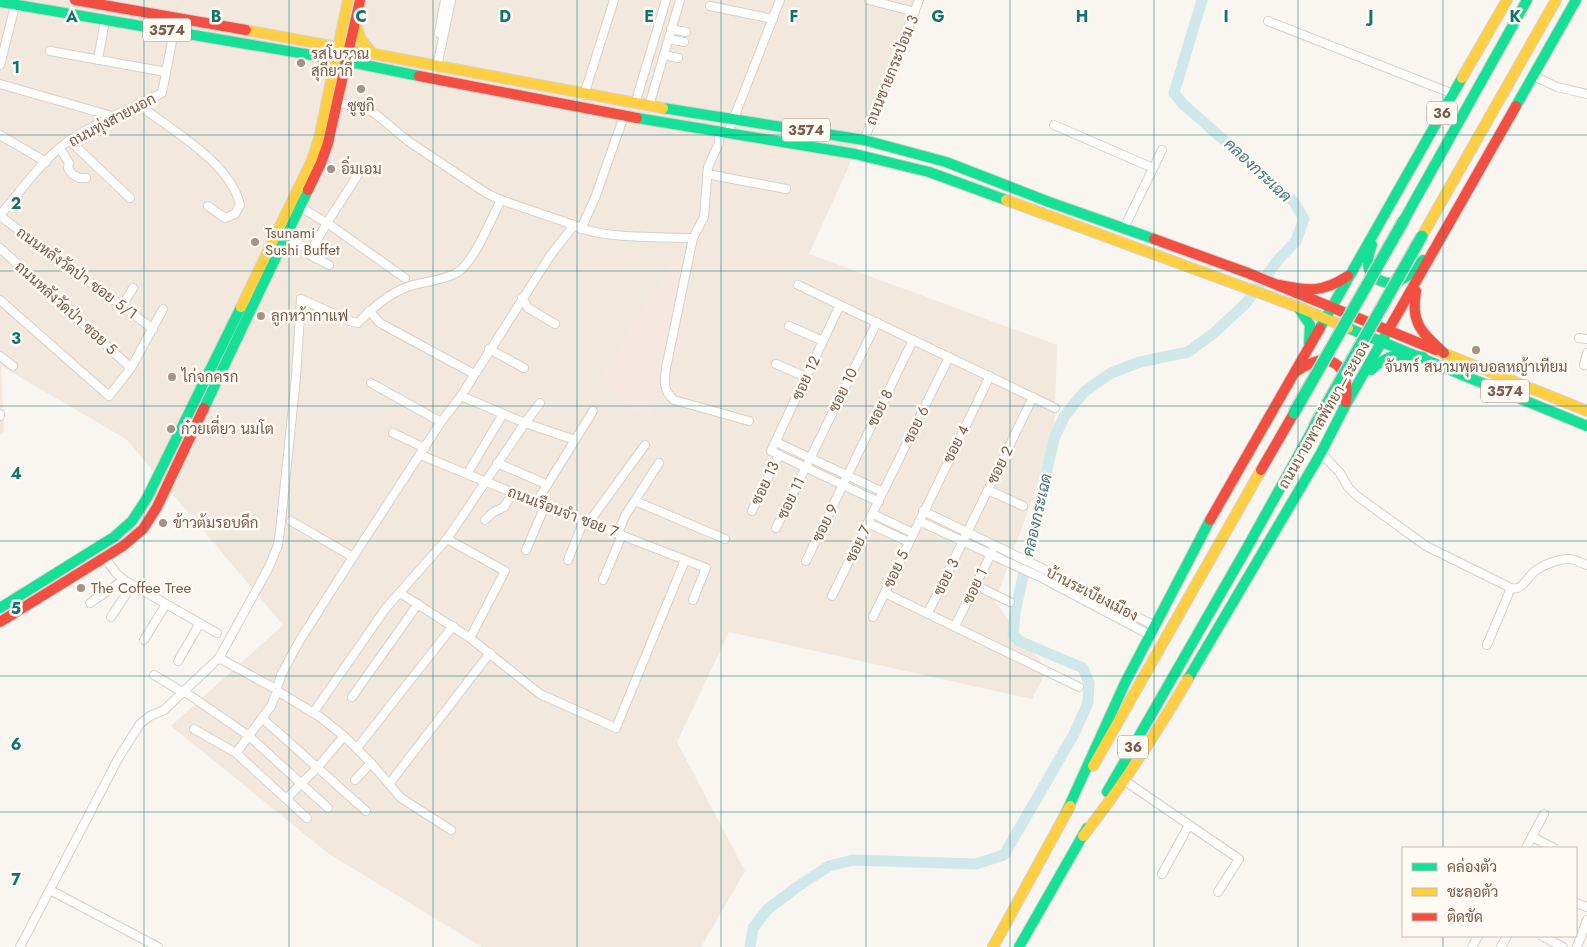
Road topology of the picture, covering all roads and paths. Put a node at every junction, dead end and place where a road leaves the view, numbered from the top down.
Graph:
1 (75, 0) edge
2 (348, 0) edge
3 (360, 0) edge
4 (446, 0) edge
5 (451, 0) edge
6 (614, 0) edge
7 (680, 0) edge
8 (780, 0) edge
9 (869, 0) edge
10 (919, 0) edge
11 (1507, 0) edge
12 (1527, 0) edge
13 (1556, 0) edge
14 (1576, 0) edge
15 (91, 1) edge
16 (0, 2) edge
17 (16, 2) edge
18 (665, 2) edge
19 (710, 6) dead end
20 (677, 9) junction
21 (915, 12) junction
22 (773, 19) junction
23 (105, 20) junction
24 (1268, 20) dead end
25 (355, 21) junction
26 (671, 29) junction
27 (174, 31) junction
28 (686, 32) dead end
29 (669, 38) junction
30 (684, 42) dead end
31 (343, 47) junction
32 (50, 51) dead end
33 (372, 53) junction
34 (664, 55) junction
35 (678, 58) dead end
36 (98, 60) junction
37 (341, 60) junction
38 (0, 65) edge
39 (434, 67) junction
40 (166, 72) junction
41 (1534, 76) junction
42 (0, 84) edge
43 (1453, 94) junction
44 (1587, 94) edge
45 (584, 95) junction
46 (337, 102) junction
47 (138, 104) junction
48 (635, 104) junction
49 (649, 106) junction
50 (112, 116) junction
51 (624, 116) junction
52 (733, 118) junction
53 (1054, 125) dead end
54 (723, 132) junction
55 (0, 135) edge
56 (69, 140) junction
57 (864, 140) junction
58 (60, 148) junction
59 (1162, 150) dead end
60 (46, 162) junction
61 (1153, 168) junction
62 (359, 173) dead end
63 (707, 174) junction
64 (86, 178) dead end
65 (786, 188) dead end
66 (130, 198) dead end
67 (501, 200) junction
68 (208, 206) dead end
69 (300, 207) junction
70 (0, 216) edge
71 (327, 223) junction
72 (574, 225) junction
73 (1378, 227) junction
74 (1124, 228) junction
75 (582, 229) junction
76 (286, 237) junction
77 (693, 238) junction
78 (1436, 247) junction
79 (0, 248) edge
80 (310, 253) junction
81 (302, 260) dead end
82 (328, 265) dead end
83 (1423, 272) junction
84 (1350, 275) junction
85 (405, 278) dead end
86 (1275, 284) junction
87 (798, 285) dead end
88 (133, 288) dead end
89 (522, 298) junction
90 (0, 300) edge
91 (840, 305) junction
92 (122, 306) junction
93 (1298, 307) junction
94 (1332, 307) junction
95 (163, 309) dead end
96 (370, 310) junction
97 (1325, 318) junction
98 (877, 322) junction
99 (555, 324) dead end
100 (789, 326) dead end
101 (153, 329) junction
102 (1390, 330) junction
103 (913, 340) junction
104 (823, 341) junction
105 (1383, 342) junction
106 (229, 345) junction
107 (1308, 346) junction
108 (489, 350) junction
109 (1444, 353) junction
110 (1587, 354) edge
111 (0, 356) edge
112 (949, 357) junction
113 (1423, 357) junction
114 (776, 364) dead end
115 (1584, 365) dead end
116 (13, 366) dead end
117 (131, 368) junction
118 (524, 368) dead end
119 (474, 374) junction
120 (1292, 375) junction
121 (990, 376) junction
122 (806, 378) junction
123 (1363, 378) junction
124 (371, 383) dead end
125 (461, 396) junction
126 (1033, 397) junction
127 (540, 403) dead end
128 (1345, 406) junction
129 (1055, 408) dead end
130 (592, 411) dead end
131 (1587, 411) edge
132 (503, 414) junction
133 (749, 421) dead end
134 (441, 422) junction
135 (525, 423) junction
136 (1587, 426) edge
137 (393, 433) dead end
138 (575, 440) junction
139 (776, 442) junction
140 (645, 445) dead end
141 (423, 451) junction
142 (775, 453) junction
143 (1321, 453) junction
144 (810, 458) junction
145 (497, 463) junction
146 (660, 463) dead end
147 (806, 467) junction
148 (466, 474) junction
149 (847, 476) junction
150 (486, 482) junction
151 (546, 484) junction
152 (843, 484) junction
153 (988, 490) junction
154 (883, 492) junction
155 (513, 493) junction
156 (634, 501) junction
157 (536, 502) junction
158 (879, 502) junction
159 (545, 506) junction
160 (1023, 506) dead end
161 (752, 510) dead end
162 (923, 511) junction
163 (873, 514) junction
164 (485, 520) dead end
165 (291, 521) dead end
166 (587, 521) junction
167 (919, 521) junction
168 (868, 523) junction
169 (776, 528) dead end
170 (913, 533) junction
171 (968, 533) junction
172 (620, 534) junction
173 (447, 539) junction
174 (725, 539) dead end
175 (909, 542) junction
176 (963, 542) junction
177 (995, 546) junction
178 (526, 550) dead end
179 (990, 554) junction
180 (353, 557) junction
181 (105, 558) junction
182 (568, 560) dead end
183 (685, 560) junction
184 (806, 561) dead end
185 (1030, 562) junction
186 (1587, 565) edge
187 (1026, 570) junction
188 (1056, 575) junction
189 (124, 580) junction
190 (603, 580) dead end
191 (1052, 583) junction
192 (132, 585) junction
193 (975, 585) junction
194 (1511, 588) junction
195 (400, 593) junction
196 (885, 593) junction
197 (832, 596) dead end
198 (693, 600) dead end
199 (1010, 602) dead end
200 (90, 603) dead end
201 (166, 604) junction
202 (418, 604) junction
203 (0, 608) edge
204 (928, 613) junction
205 (112, 617) dead end
206 (873, 617) dead end
207 (0, 622) edge
208 (200, 623) junction
209 (453, 626) junction
210 (955, 626) junction
211 (1151, 629) junction
212 (217, 633) dead end
213 (470, 638) junction
214 (144, 640) dead end
215 (1487, 645) dead end
216 (490, 653) junction
217 (220, 658) junction
218 (178, 660) dead end
219 (154, 675) dead end
220 (1079, 687) dead end
221 (276, 690) junction
222 (185, 693) junction
223 (352, 697) dead end
224 (312, 713) junction
225 (262, 718) junction
226 (194, 729) dead end
227 (249, 736) junction
228 (344, 736) junction
229 (357, 748) junction
230 (236, 753) junction
231 (371, 763) junction
232 (318, 767) junction
233 (355, 780) dead end
234 (1125, 781) junction
235 (302, 784) junction
236 (389, 784) junction
237 (287, 798) junction
238 (328, 808) dead end
239 (366, 811) dead end
240 (1066, 814) junction
241 (1544, 814) dead end
242 (307, 818) dead end
243 (1189, 825) junction
244 (451, 830) dead end
245 (1082, 836) junction
246 (1532, 837) junction
247 (1527, 847) edge
248 (1552, 847) edge
249 (1162, 874) dead end
250 (50, 890) junction
251 (1218, 892) dead end
252 (1587, 920) edge
253 (1550, 944) edge
254 (20, 947) edge
255 (158, 947) edge
256 (993, 947) edge
257 (1019, 947) edge
258 (1563, 947) edge
259 (1576, 947) edge

1 - 15 main road, 3574
2 - 31 main road
3 - 25 main road
4 - 39 street
5 - 39 street
6 - 45 street
7 - 20 street
8 - 22 street
9 - 21 street
10 - 21 street, ถนนชายกระป่อม 3
11 - 43 main road, ถนนบายพาสพัทยา–ระยอง / 36
12 - 240 main road, ถนนบายพาสพัทยา–ระยอง / 36, bridge
13 - 245 main road, ถนนบายพาสพัทยา–ระยอง / 36, bridge
14 - 41 main road, ถนนบายพาสพัทยา–ระยอง / 36
15 - 31 main road, 3574
16 - 17 main road, 3574
17 - 23 main road, 3574
17 - 38 street
18 - 20 street
18 - 48 street
19 - 22 street
20 - 26 street
21 - 57 street, ถนนชายกระป่อม 3
22 - 52 street
23 - 27 main road, 3574
23 - 36 street
24 - 43 street
25 - 31 main road
25 - 33 main road
26 - 28 street
26 - 29 street
27 - 37 main road, 3574
27 - 40 street, ถนนทุ่งสายนอก
29 - 30 street
29 - 34 street
31 - 33 main road, 3574
31 - 37 main road
32 - 36 street
33 - 39 main road, 3574
34 - 35 street
34 - 49 street
36 - 40 street
37 - 46 main road
37 - 51 main road, 3574
37 - 106 main road
39 - 45 main road, 3574
40 - 47 street, ถนนทุ่งสายนอก
41 - 44 street
41 - 78 main road, ถนนบายพาสพัทยา–ระยอง / 36
42 - 50 street
43 - 73 main road, ถนนบายพาสพัทยา–ระยอง / 36
45 - 48 main road, 3574
46 - 67 street
46 - 69 main road
47 - 50 street, ถนนทุ่งสายนอก
47 - 68 street
48 - 49 main road, 3574
49 - 52 main road, 3574
50 - 56 street, ถนนทุ่งสายนอก
51 - 54 main road, 3574
51 - 75 street
52 - 54 street
52 - 57 main road, 3574
53 - 61 street
54 - 63 street
54 - 93 main road, 3574
55 - 60 street
56 - 58 street, ถนนทุ่งสายนอก
56 - 66 street
57 - 74 main road, 3574
58 - 60 street, ถนนทุ่งสายนอก
58 - 64 street
59 - 61 street
60 - 70 street, ถนนทุ่งสายนอก
61 - 74 street
62 - 71 street
63 - 65 street
63 - 77 street
67 - 72 street
67 - 96 street
69 - 71 street
69 - 76 main road
70 - 92 street, ถนนหลังวัดป่า ซอย 5/1
71 - 80 street
71 - 85 street
72 - 75 street
72 - 89 street
73 - 78 main road
73 - 84 main road, ถนนบายพาสพัทยา–ระยอง / 36
74 - 86 main road, 3574
75 - 77 street
76 - 80 street
76 - 106 main road
77 - 133 street
78 - 83 main road, ถนนบายพาสพัทยา–ระยอง / 36
79 - 117 street, ถนนหลังวัดป่า ซอย 5
80 - 81 street
80 - 82 street
83 - 102 main road, ถนนบายพาสพัทยา–ระยอง / 36
83 - 109 main road
84 - 86 main road
84 - 94 main road, ถนนบายพาสพัทยา–ระยอง / 36
86 - 94 main road, 3574
87 - 91 street
88 - 92 street
89 - 99 street
89 - 108 street
90 - 117 street
91 - 98 street
91 - 104 street, ซอย 12
92 - 101 street, ถนนหลังวัดป่า ซอย 5/1
93 - 97 main road, 3574
93 - 107 main road
94 - 97 main road, ถนนบายพาสพัทยา–ระยอง / 36
94 - 102 main road, 3574
95 - 101 street
96 - 119 street
96 - 217 street
97 - 105 main road, 3574
97 - 107 main road, ถนนบายพาสพัทยา–ระยอง / 36
98 - 103 street
98 - 144 street, ซอย 10
100 - 104 street
101 - 117 street
102 - 105 main road, ถนนบายพาสพัทยา–ระยอง / 36
102 - 109 main road, 3574
103 - 112 street
103 - 149 street, ซอย 8
104 - 122 street, ซอย 12
105 - 113 main road, 3574
105 - 123 main road, ถนนบายพาสพัทยา–ระยอง / 36
106 - 181 main road
106 - 203 main road
107 - 120 main road, ถนนบายพาสพัทยา–ระยอง / 36
108 - 118 street
108 - 119 street
109 - 131 main road, 3574
110 - 115 street
111 - 116 street
112 - 121 street
112 - 154 street, ซอย 6
113 - 123 main road
113 - 136 main road, 3574
114 - 122 street
119 - 125 street
120 - 128 main road
120 - 211 main road, ถนนบายพาสพัทยา–ระยอง / 36
121 - 126 street
121 - 162 street, ซอย 4
122 - 139 street, ซอย 12
123 - 128 main road, ถนนบายพาสพัทยา–ระยอง / 36
124 - 134 street
125 - 132 street
125 - 134 street
126 - 129 street
126 - 153 street, ซอย 2
127 - 135 street
128 - 143 main road, ถนนบายพาสพัทยา–ระยอง / 36
130 - 138 street
132 - 135 street
132 - 148 street
134 - 141 street
135 - 138 street
135 - 145 street
137 - 141 street, ถนนเรือนจำ ซอย 7
138 - 151 street
139 - 142 street, ซอย 12
139 - 144 street
140 - 166 street
141 - 148 street, ถนนเรือนจำ ซอย 7
141 - 180 street
142 - 147 street
142 - 161 street, ซอย 13
143 - 194 street
143 - 234 main road, ถนนบายพาสพัทยา–ระยอง / 36
144 - 147 street, ซอย 10
144 - 149 street
145 - 150 street
145 - 151 street
146 - 156 street
147 - 152 street
147 - 169 street, ซอย 11
148 - 150 street, ถนนเรือนจำ ซอย 7
149 - 152 street, ซอย 8
149 - 154 street
150 - 155 street, ถนนเรือนจำ ซอย 7
150 - 173 street
151 - 157 street
152 - 158 street
152 - 184 street, ซอย 9
153 - 160 street
153 - 171 street, ซอย 2
154 - 158 street, ซอย 7
155 - 157 street, ถนนเรือนจำ ซอย 7
155 - 164 street
156 - 172 street
156 - 174 street
157 - 159 street, ถนนเรือนจำ ซอย 7
158 - 163 street, ซอย 7
159 - 166 street, ถนนเรือนจำ ซอย 7
159 - 178 street
162 - 167 street, ซอย 4
162 - 171 street, บ้านระเบียงเมือง
163 - 168 street, ซอย 7
163 - 170 street
165 - 180 street
166 - 172 street, ถนนเรือนจำ ซอย 7
166 - 182 street
167 - 170 street, ซอย 5
167 - 176 street, บ้านระเบียงเมือง
168 - 175 street
168 - 197 street, ซอย 7
170 - 175 street, ซอย 5
171 - 176 street, ซอย 2
171 - 177 street, บ้านระเบียงเมือง
172 - 183 street, ถนนเรือนจำ ซอย 7
172 - 190 street
173 - 195 street
173 - 213 street
175 - 196 street, ซอย 5
176 - 179 street, บ้านระเบียงเมือง
176 - 204 street, ซอย 3
177 - 179 street, ซอย 1
177 - 185 street, บ้านระเบียงเมือง
179 - 187 street, บ้านระเบียงเมือง
179 - 193 street, ซอย 1
180 - 221 street
181 - 189 street
181 - 207 main road
183 - 198 street, ถนนเรือนจำ ซอย 7
183 - 216 street
185 - 187 street
185 - 188 street, บ้านระเบียงเมือง
186 - 194 street
187 - 191 street, บ้านระเบียงเมือง
188 - 191 street
188 - 211 street, บ้านระเบียงเมือง
189 - 192 street
189 - 200 street
191 - 211 street, บ้านระเบียงเมือง
192 - 201 street
192 - 205 street
193 - 199 street
193 - 210 street, ซอย 1
194 - 215 street
195 - 202 street
195 - 224 street
196 - 204 street
196 - 206 street, ซอย 5
201 - 208 street
201 - 214 street
202 - 209 street
202 - 223 street
204 - 210 street
208 - 212 street
208 - 218 street
209 - 213 street
209 - 229 street
210 - 220 street
211 - 240 main road, ถนนบายพาสพัทยา–ระยอง / 36
213 - 216 street
216 - 236 street
217 - 221 street
217 - 222 street
219 - 222 street
221 - 224 street
221 - 225 street
222 - 227 street
222 - 250 street
224 - 228 street
225 - 227 street
225 - 232 street
226 - 230 street
227 - 230 street
227 - 235 street
228 - 229 street
228 - 232 street
229 - 231 street
230 - 237 street
231 - 233 street
231 - 236 street
232 - 235 street
232 - 239 street
234 - 243 street
234 - 245 main road, ถนนบายพาสพัทยา–ระยอง / 36
235 - 237 street
235 - 238 street
236 - 244 street
237 - 242 street
240 - 256 main road, ถนนบายพาสพัทยา–ระยอง / 36
241 - 246 street
243 - 249 street
243 - 251 street
245 - 257 main road, ถนนบายพาสพัทยา–ระยอง / 36
246 - 247 street
246 - 248 street
250 - 254 street
250 - 255 street
252 - 259 street
253 - 258 street

